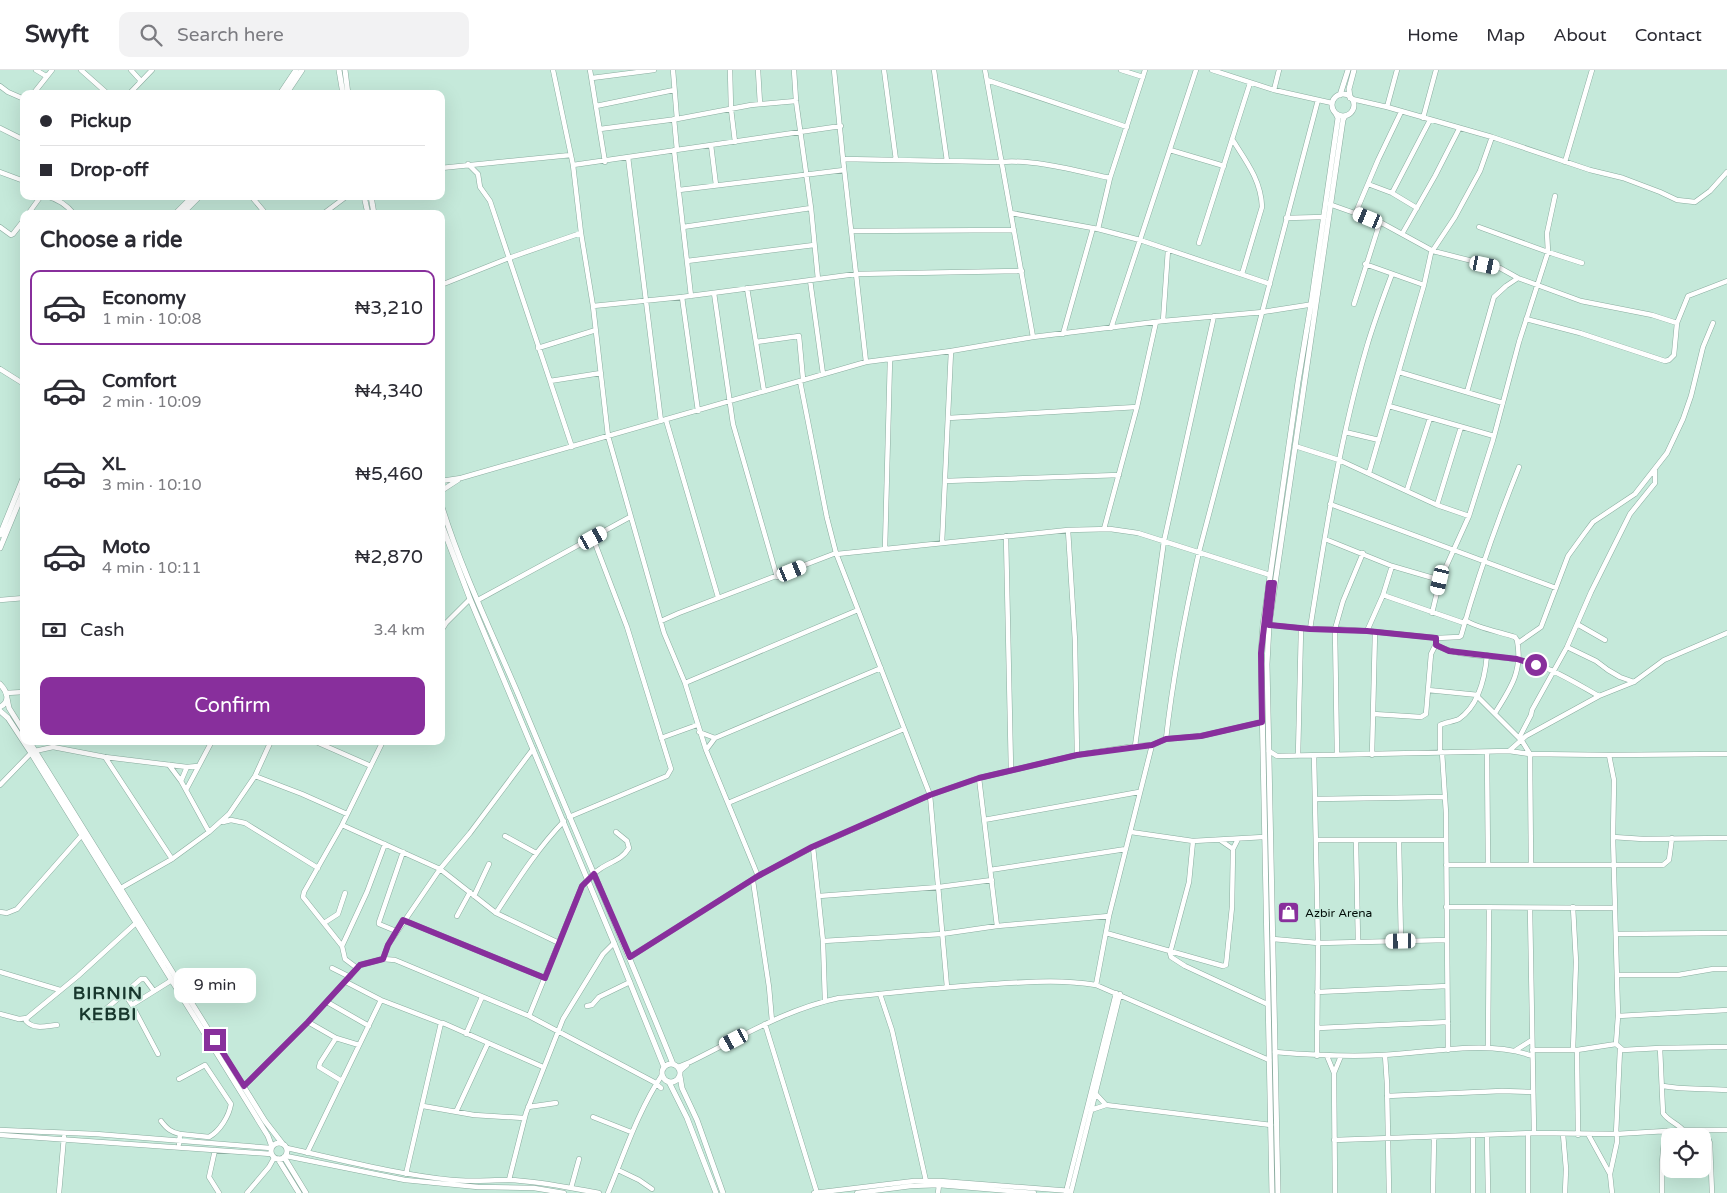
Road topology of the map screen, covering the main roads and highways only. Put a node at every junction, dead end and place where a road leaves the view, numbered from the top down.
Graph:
1 (296, 70) edge
2 (302, 70) edge
3 (339, 70) edge
4 (344, 70) edge
5 (1348, 70) edge
6 (1354, 70) edge
7 (283, 90) edge
8 (289, 90) edge
9 (342, 90) edge
10 (347, 90) edge
11 (1340, 94) junction
12 (1351, 98) junction
13 (1336, 114) junction
14 (1345, 116) junction
15 (189, 200) edge
16 (196, 200) edge
17 (179, 210) edge
18 (186, 210) edge
19 (1314, 304) junction
20 (20, 486) edge
21 (20, 500) edge
22 (445, 514) edge
23 (445, 533) edge
24 (0, 535) edge
25 (0, 548) edge
26 (1272, 583) junction
27 (0, 684) edge
28 (6, 696) junction
29 (0, 707) edge
30 (0, 711) edge
31 (20, 726) edge
32 (20, 734) edge
33 (28, 745) edge
34 (31, 745) edge
35 (33, 752) junction
36 (1267, 811) junction
37 (664, 1067) junction
38 (678, 1070) junction
39 (669, 1082) junction
40 (282, 1143) junction
41 (277, 1154) junction
42 (299, 1193) edge
43 (306, 1193) edge
44 (716, 1193) edge
45 (723, 1193) edge
46 (1272, 1193) edge
47 (1278, 1193) edge

1 - 7 main road
2 - 8 main road
3 - 9 main road
4 - 10 main road
5 - 11 main road
6 - 12 main road
11 - 12 main road
11 - 13 main road
12 - 14 main road
13 - 14 main road
13 - 19 main road
14 - 19 main road
15 - 17 main road
16 - 18 main road
19 - 26 main road
19 - 26 main road
20 - 24 main road
21 - 25 main road
22 - 38 main road
23 - 37 main road
26 - 36 main road
26 - 36 main road
27 - 28 main road
28 - 29 main road
28 - 31 main road
30 - 32 main road
33 - 35 main road
34 - 35 main road
35 - 40 main road
35 - 41 main road
36 - 46 main road
36 - 47 main road
37 - 38 main road
37 - 39 main road
38 - 39 main road
38 - 45 main road
39 - 44 main road
40 - 41 main road
40 - 41 main road
41 - 42 main road
41 - 43 main road

